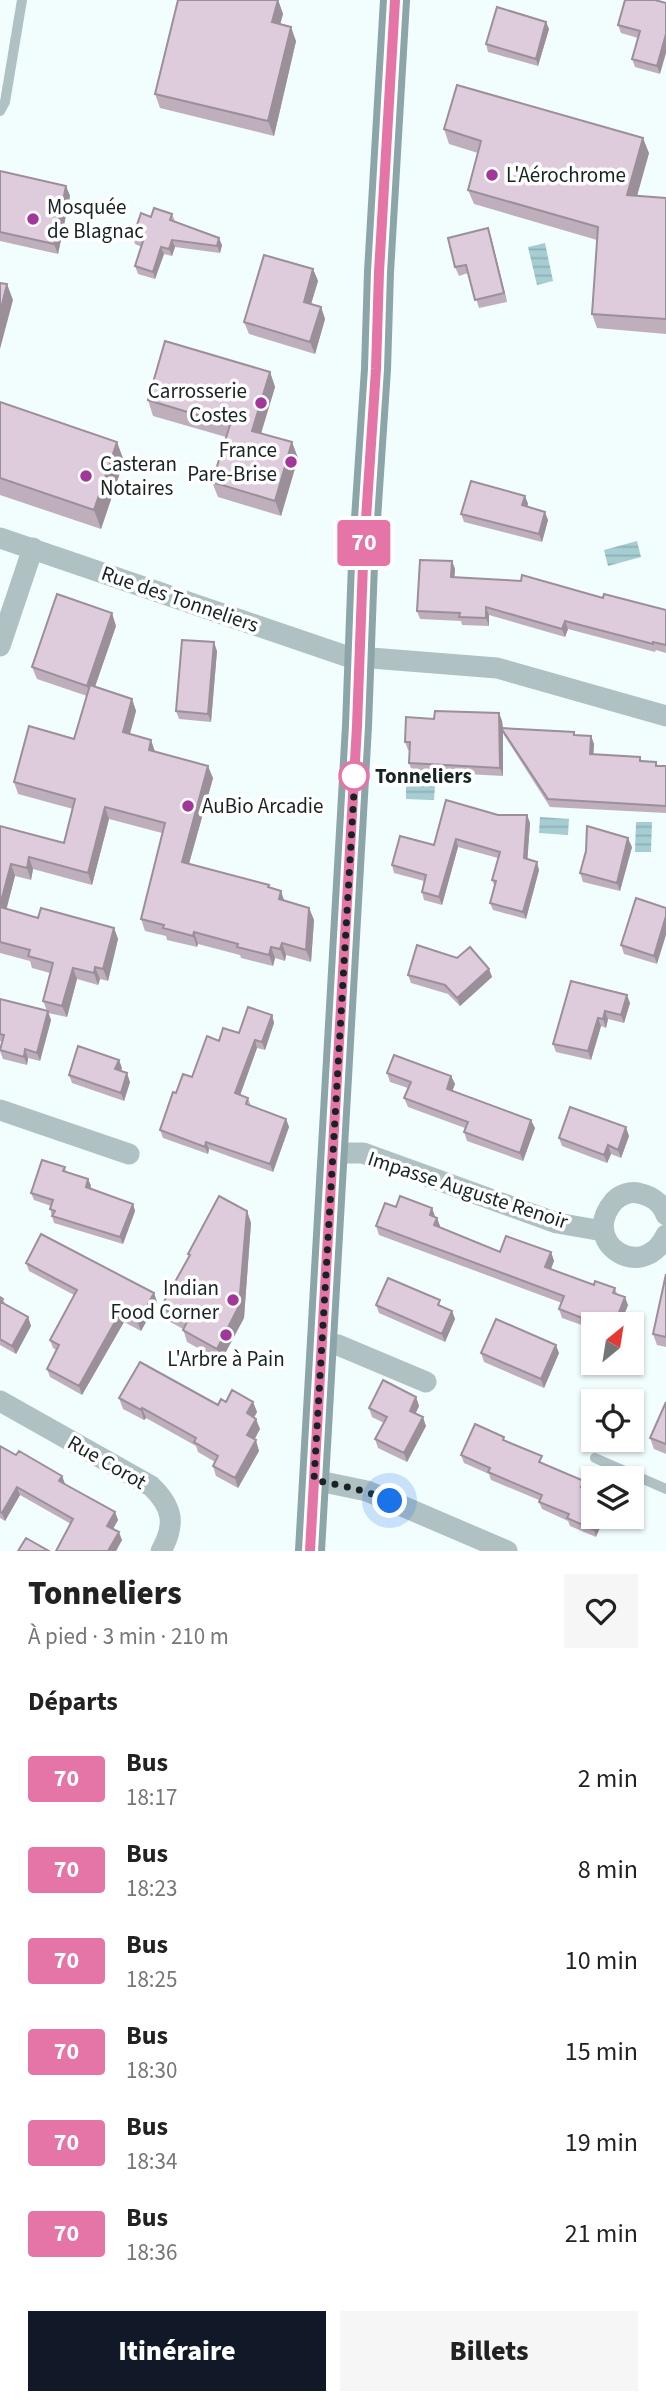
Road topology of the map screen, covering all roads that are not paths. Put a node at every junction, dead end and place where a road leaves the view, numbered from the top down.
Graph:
1 (22, 0) edge
2 (395, 0) edge
3 (0, 111) edge
4 (0, 538) edge
5 (33, 548) junction
6 (0, 646) edge
7 (360, 657) junction
8 (666, 716) edge
9 (0, 1110) edge
10 (332, 1153) junction
11 (129, 1154) dead end
12 (666, 1215) edge
13 (603, 1231) junction
14 (666, 1235) edge
15 (322, 1343) junction
16 (426, 1382) dead end
17 (0, 1401) edge
18 (595, 1458) dead end
19 (314, 1480) junction
20 (666, 1489) edge
21 (160, 1551) edge
22 (310, 1551) edge
23 (507, 1551) edge

1 - 3 lane
2 - 7 main road
4 - 5 street, Rue des Tonneliers
5 - 6 street
5 - 7 street, Rue des Tonneliers
7 - 8 street, Rue des Tonneliers
7 - 10 main road
9 - 11 street
10 - 13 street, Impasse Auguste Renoir
10 - 15 main road
12 - 13 street
13 - 14 street
15 - 16 street
15 - 19 main road
17 - 21 street, Rue Corot
18 - 20 lane
19 - 22 main road
19 - 23 street

